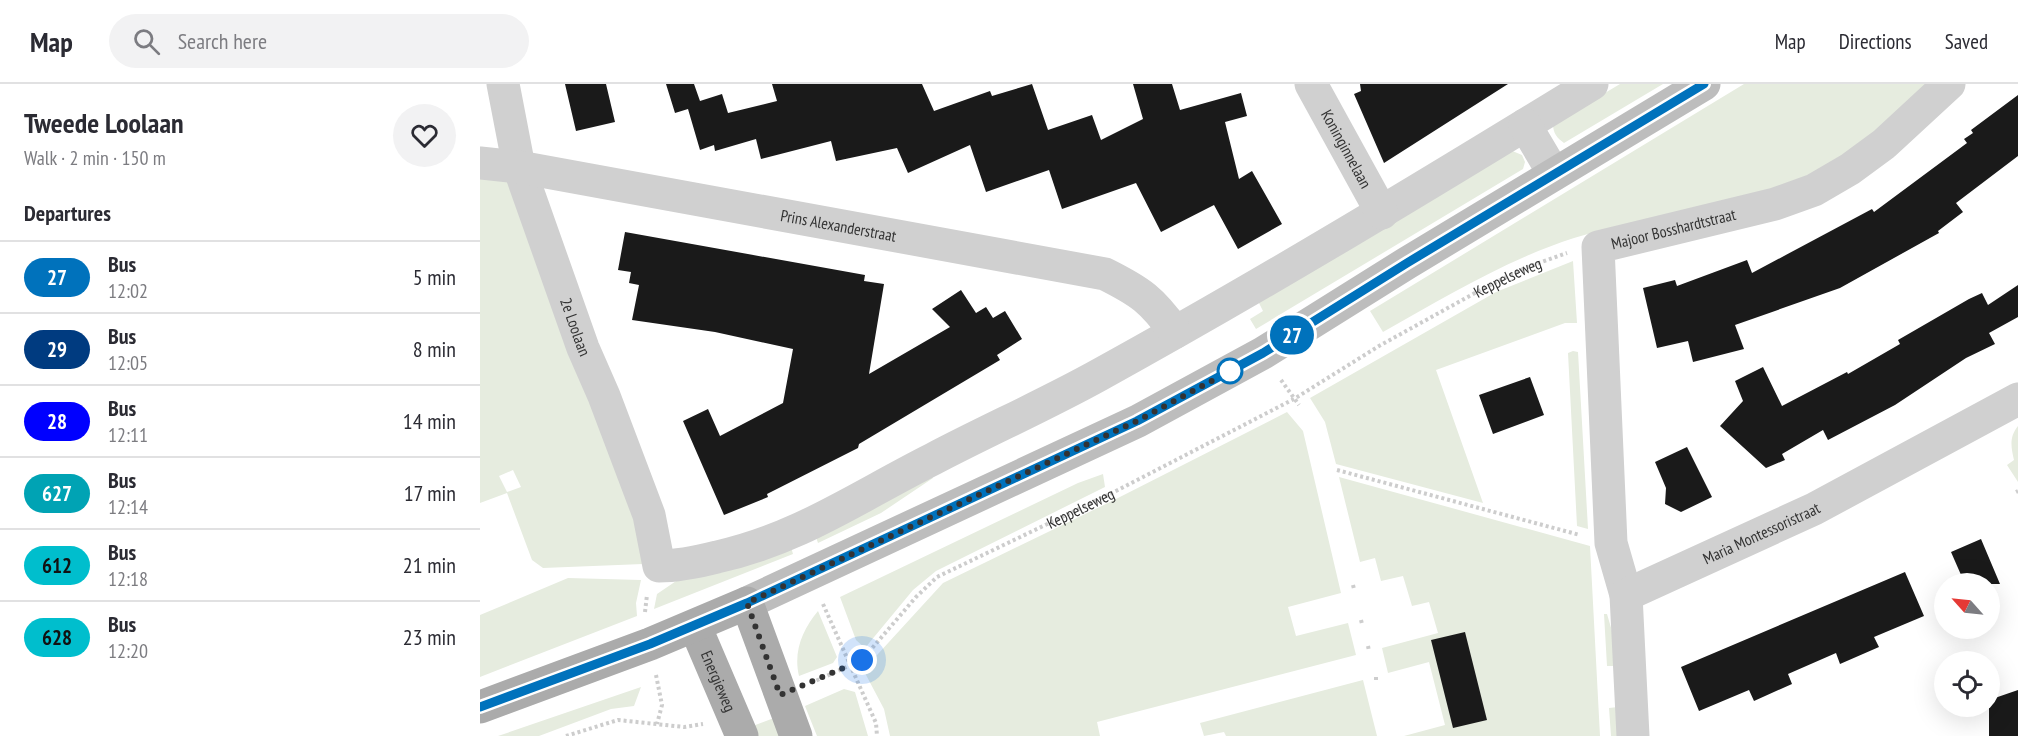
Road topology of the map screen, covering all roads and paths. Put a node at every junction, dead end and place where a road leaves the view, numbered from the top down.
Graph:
1 (503, 84) edge
2 (1311, 84) edge
3 (1592, 84) edge
4 (1704, 84) edge
5 (1949, 84) edge
6 (1525, 125) junction
7 (480, 162) edge
8 (519, 167) junction
9 (1554, 174) junction
10 (1382, 213) junction
11 (1598, 247) junction
12 (1175, 332) junction
13 (2018, 399) edge
14 (1337, 470) dead end
15 (1611, 543) junction
16 (1626, 595) junction
17 (747, 603) junction
18 (824, 606) dead end
19 (695, 626) junction
20 (851, 667) junction
21 (780, 695) junction
22 (480, 707) edge
23 (738, 725) edge
24 (566, 736) edge
25 (796, 736) edge
26 (877, 736) edge
27 (1633, 736) edge

1 - 8 street, 2e Loolaan
2 - 10 street, Koninginnelaan
3 - 6 street
4 - 9 main road
5 - 11 street, Majoor Bosshardtstraat
6 - 9 street
6 - 10 street
7 - 8 street, Prins Alexanderstraat
8 - 12 street, Prins Alexanderstraat
8 - 12 street, 2e Loolaan
9 - 17 main road
10 - 12 street
11 - 15 street, Majoor Bosshardtstraat
11 - 20 path, Keppelseweg
13 - 16 street, Maria Montessoristraat
14 - 15 path
15 - 16 street, Majoor Bosshardtstraat
16 - 27 street
17 - 19 main road
17 - 21 main road
18 - 20 path
19 - 22 main road
19 - 23 main road, Energieweg
20 - 21 path, Keppelseweg
20 - 26 path
21 - 25 main road
23 - 24 path

